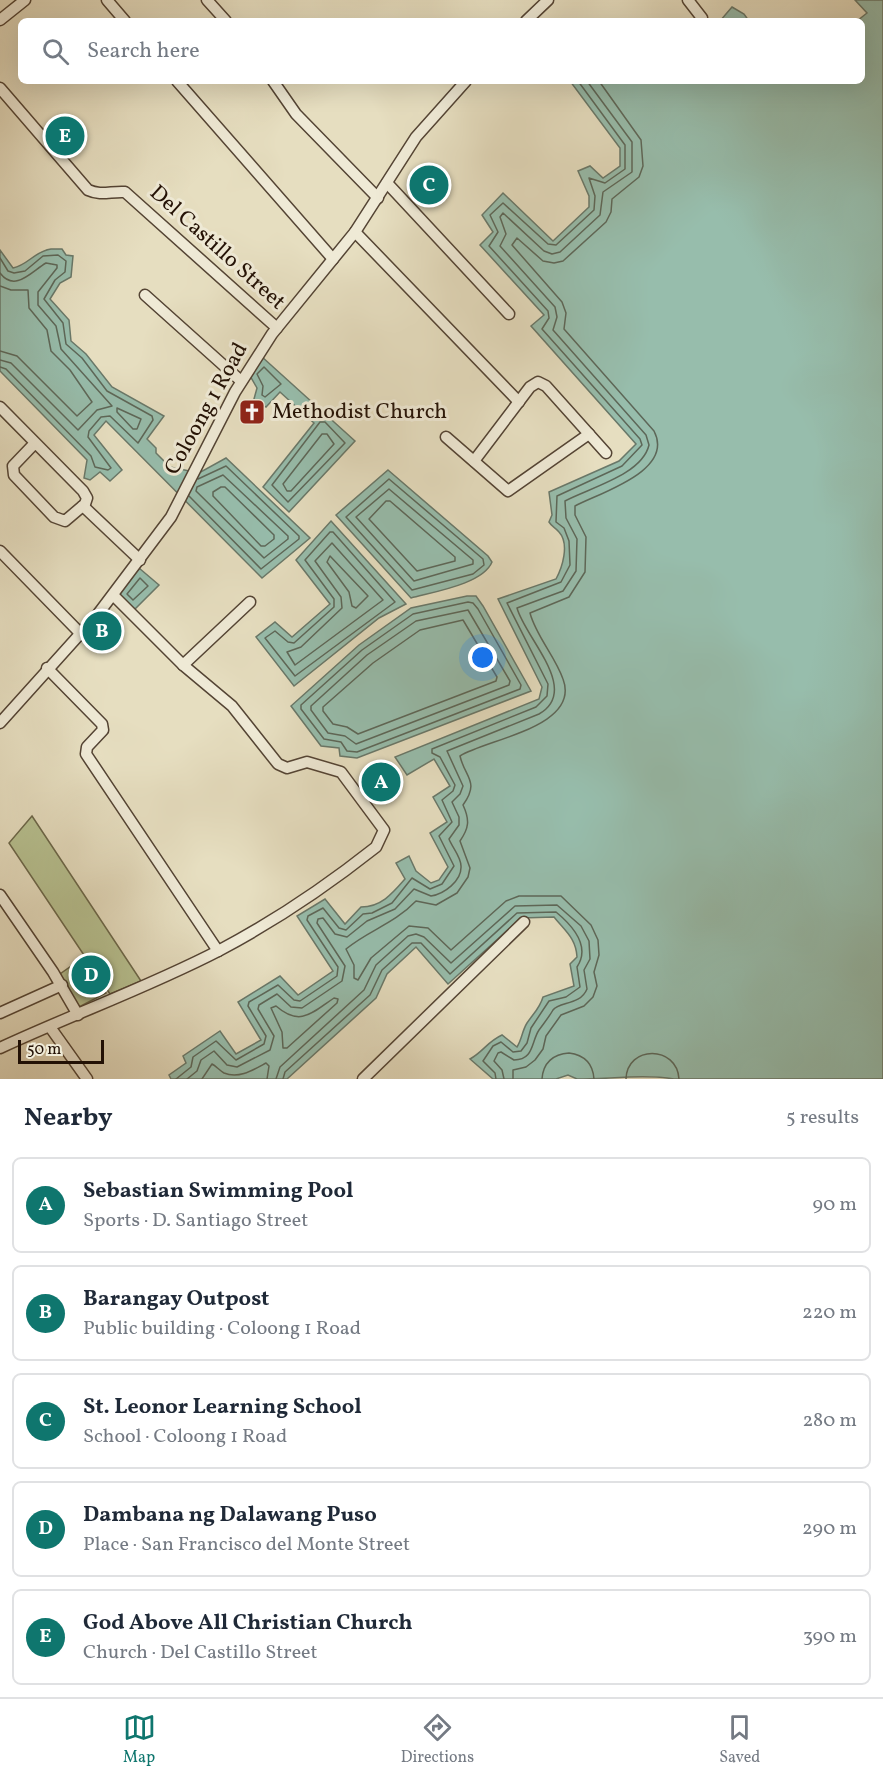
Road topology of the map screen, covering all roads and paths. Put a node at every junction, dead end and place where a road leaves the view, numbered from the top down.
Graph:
1 (25, 0) edge
2 (106, 0) edge
3 (207, 0) edge
4 (548, 0) edge
5 (688, 0) edge
6 (122, 18) edge
7 (223, 18) edge
8 (529, 18) edge
9 (702, 18) dead end
10 (0, 20) edge
11 (180, 84) edge
12 (275, 84) edge
13 (463, 84) edge
14 (0, 88) edge
15 (387, 183) junction
16 (378, 198) junction
17 (355, 232) junction
18 (333, 259) junction
19 (145, 295) dead end
20 (509, 314) dead end
21 (277, 328) junction
22 (241, 381) junction
23 (519, 402) junction
24 (0, 407) edge
25 (590, 434) junction
26 (446, 437) dead end
27 (35, 443) junction
28 (606, 453) dead end
29 (474, 461) junction
30 (83, 506) junction
31 (0, 551) edge
32 (140, 560) junction
33 (113, 595) junction
34 (250, 602) dead end
35 (80, 633) junction
36 (183, 665) junction
37 (47, 668) junction
38 (0, 723) edge
39 (2, 902) edge
40 (524, 922) dead end
41 (218, 951) junction
42 (62, 985) junction
43 (0, 1013) edge
44 (78, 1015) junction
45 (50, 1027) junction
46 (0, 1048) edge
47 (367, 1078) edge
48 (87, 1079) edge

1 - 10 street
2 - 6 street
3 - 7 street
4 - 8 street
5 - 9 street
11 - 18 street
12 - 16 street
13 - 15 street, Coloong 1 Road
14 - 21 street, Del Castillo Street
15 - 16 street, Coloong 1 Road
15 - 20 street
16 - 17 street, Coloong 1 Road
17 - 18 street, Coloong 1 Road
17 - 23 street
18 - 21 street, Coloong 1 Road
19 - 22 street
21 - 22 street, Coloong 1 Road
22 - 32 street, Coloong 1 Road
23 - 25 street
23 - 29 street
24 - 27 street
25 - 28 street
25 - 29 street
26 - 29 street
27 - 30 street
27 - 30 street
30 - 32 street
31 - 35 street
32 - 33 street, Coloong 1 Road
33 - 35 street, Coloong 1 Road
33 - 36 street
34 - 36 street
35 - 37 street, Coloong 1 Road
36 - 41 street
37 - 38 street, Coloong 1 Road
37 - 41 street
39 - 42 street
40 - 47 street
41 - 44 street
42 - 43 street
42 - 44 street
44 - 45 street
45 - 46 street
45 - 48 street

